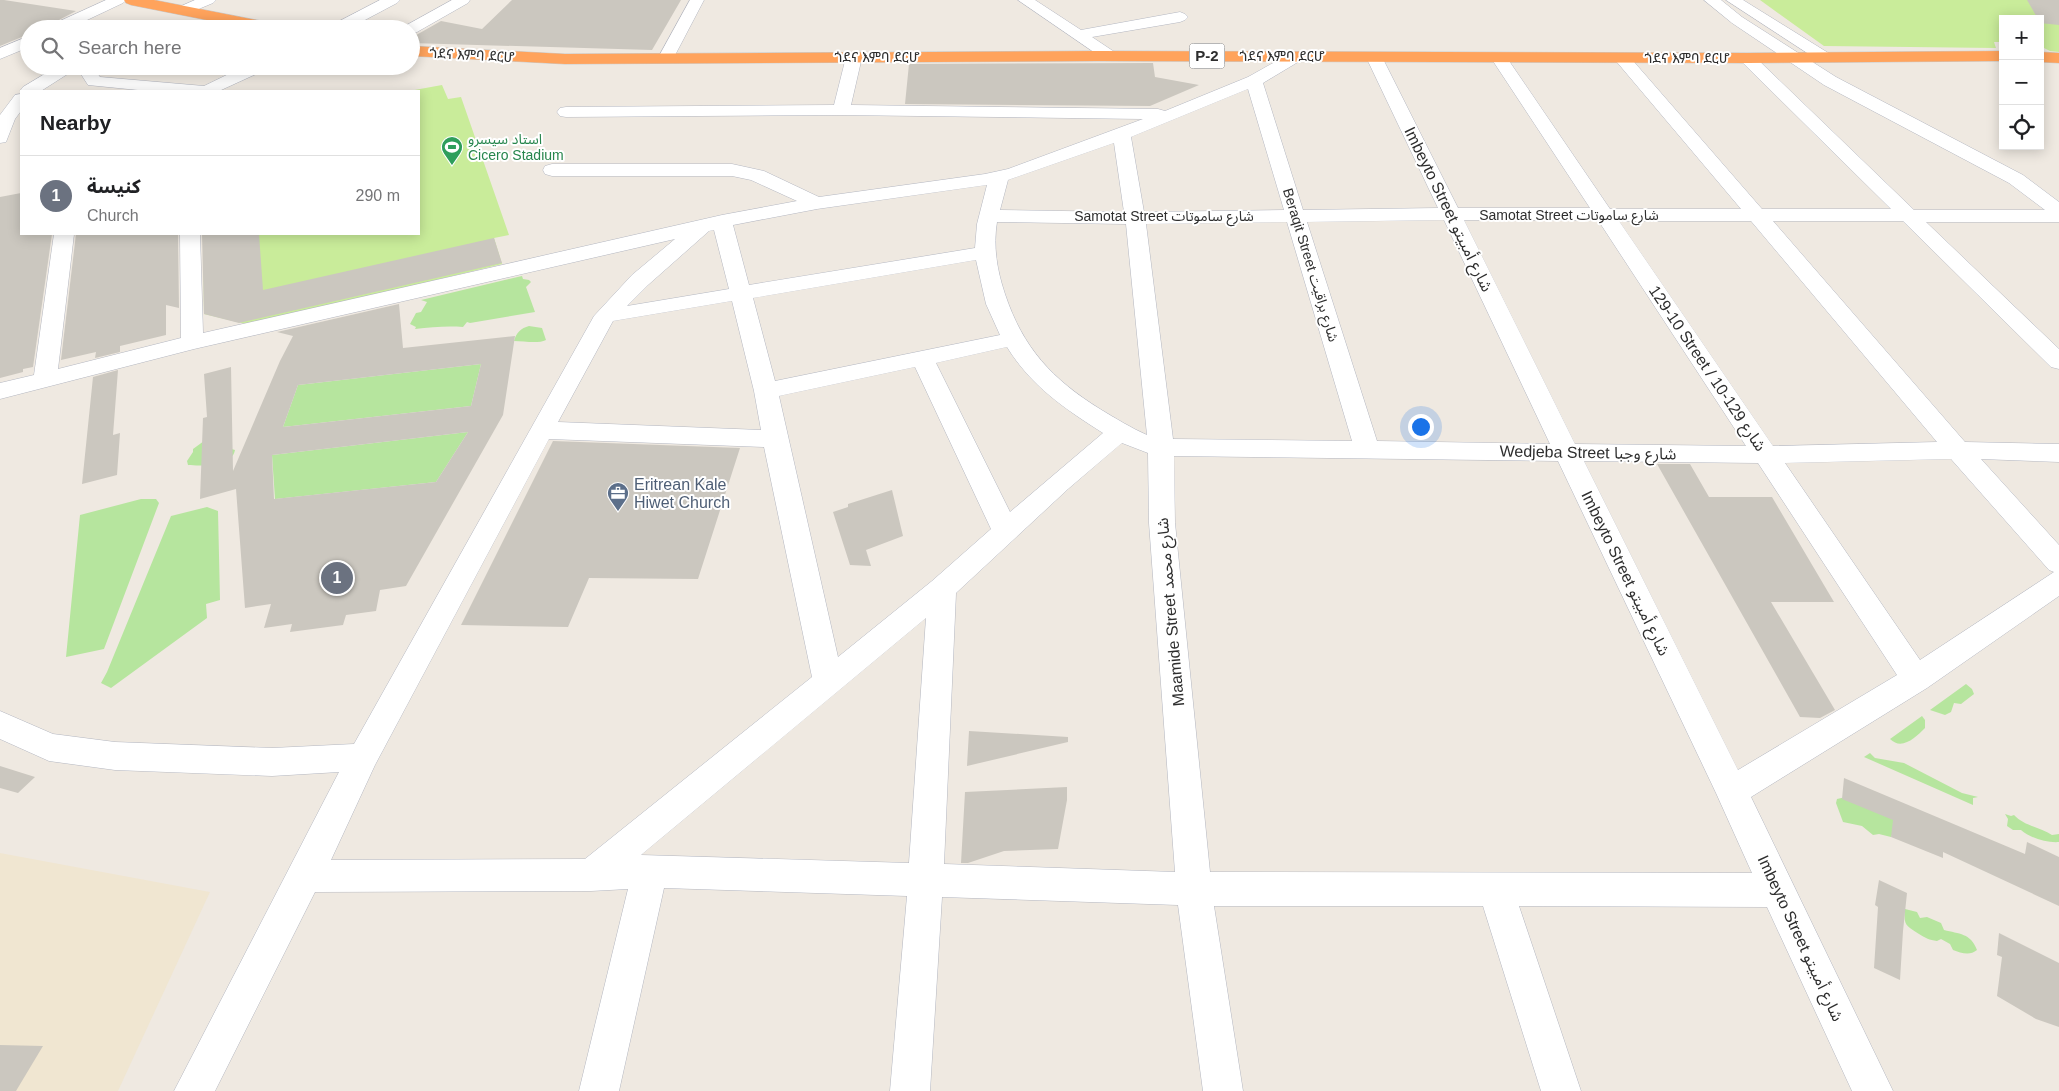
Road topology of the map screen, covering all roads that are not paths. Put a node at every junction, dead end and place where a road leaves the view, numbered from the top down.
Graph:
1 (118, 0) edge
2 (131, 0) edge
3 (208, 0) edge
4 (392, 0) edge
5 (463, 0) edge
6 (697, 0) edge
7 (1025, 0) edge
8 (1712, 0) edge
9 (1733, 0) edge
10 (184, 10) junction
11 (89, 14) junction
12 (1180, 17) dead end
13 (75, 20) edge
14 (91, 20) edge
15 (233, 20) edge
16 (353, 20) edge
17 (420, 24) edge
18 (1078, 35) junction
19 (20, 45) edge
20 (420, 52) edge
21 (0, 54) edge
22 (1110, 56) junction
23 (1298, 56) junction
24 (1999, 56) edge
25 (854, 57) junction
26 (1374, 57) junction
27 (1796, 57) junction
28 (1824, 57) junction
29 (2044, 57) edge
30 (666, 58) junction
31 (1499, 58) junction
32 (1622, 58) junction
33 (1747, 58) junction
34 (2059, 58) edge
35 (55, 75) edge
36 (90, 75) edge
37 (240, 75) edge
38 (1254, 81) junction
39 (116, 87) edge
40 (31, 90) edge
41 (184, 90) edge
42 (208, 90) edge
43 (20, 96) edge
44 (20, 101) edge
45 (0, 104) edge
46 (841, 110) junction
47 (566, 112) dead end
48 (1172, 114) junction
49 (1122, 134) junction
50 (0, 138) edge
51 (552, 170) dead end
52 (999, 177) junction
53 (818, 203) junction
54 (2059, 211) edge
55 (1452, 214) junction
56 (989, 216) junction
57 (1297, 216) junction
58 (1606, 216) junction
59 (1756, 216) junction
60 (2059, 216) edge
61 (1911, 217) junction
62 (1135, 218) junction
63 (712, 224) junction
64 (64, 235) edge
65 (190, 235) edge
66 (985, 252) junction
67 (742, 294) junction
68 (605, 316) junction
69 (1014, 339) junction
70 (192, 342) junction
71 (922, 358) junction
72 (2059, 362) edge
73 (45, 379) junction
74 (0, 391) edge
75 (766, 391) junction
76 (542, 430) junction
77 (1119, 432) junction
78 (775, 439) junction
79 (1161, 447) junction
80 (1367, 449) junction
81 (1958, 450) junction
82 (1568, 452) junction
83 (2059, 454) edge
84 (1766, 455) junction
85 (1006, 532) junction
86 (2059, 563) edge
87 (2059, 581) edge
88 (942, 589) junction
89 (1916, 679) junction
90 (828, 682) junction
91 (0, 724) edge
92 (363, 757) junction
93 (1732, 791) junction
94 (650, 871) junction
95 (591, 874) junction
96 (305, 876) junction
97 (926, 879) junction
98 (1194, 889) junction
99 (1777, 890) junction
100 (1496, 891) junction
101 (194, 1091) edge
102 (599, 1091) edge
103 (910, 1091) edge
104 (1223, 1091) edge
105 (1561, 1091) edge
106 (1873, 1091) edge

1 - 11 street
2 - 10 highway
3 - 10 street
4 - 16 street
5 - 17 street
6 - 30 street
7 - 18 street
8 - 27 street
9 - 28 street
10 - 15 highway
11 - 13 street
11 - 14 street
12 - 18 street
18 - 22 street
19 - 21 street
20 - 30 highway, ጎደና እምባ ደርሆ / P-2
22 - 23 highway, ጎደና እምባ ደርሆ / P-2
22 - 25 highway, ጎደና እምባ ደርሆ / P-2
23 - 26 highway, ጎደና እምባ ደርሆ / P-2
23 - 38 street
24 - 28 highway, ጎደና እምባ ደርሆ / P-2
25 - 30 highway, ጎደና እምባ ደርሆ / P-2
25 - 46 street
26 - 31 highway, ጎደና እምባ ደርሆ / P-2
26 - 55 street, Imbeyto Street شارع أمبيتو
27 - 28 highway, ጎደና እምባ ደርሆ / P-2
27 - 33 highway, ጎደና እምባ ደርሆ / P-2
27 - 54 street
29 - 34 highway
31 - 32 highway, ጎደና እምባ ደርሆ / P-2
31 - 58 street, 129-10 Street / شارع 129-10
32 - 33 highway, ጎደና እምባ ደርሆ / P-2
32 - 59 street
33 - 61 street
35 - 40 street
36 - 39 street
37 - 42 street
38 - 48 street
38 - 57 street, Beraqit Street شارع براقيت
39 - 41 street
43 - 45 street
44 - 50 street
46 - 47 street
46 - 48 street
48 - 49 street
49 - 52 street
49 - 62 street, Maamide Street شارع محمد
51 - 53 street
52 - 53 street
52 - 56 street, Wedjeba Street شارع وجبا
53 - 63 street
55 - 57 street, Samotat Street شارع ساموتات
55 - 58 street, Samotat Street شارع ساموتات
55 - 82 street, Imbeyto Street شارع أمبيتو
56 - 62 street, Samotat Street شارع ساموتات
56 - 66 street, Wedjeba Street شارع وجبا
57 - 62 street, Samotat Street شارع ساموتات
57 - 80 street, Beraqit Street شارع براقيت
58 - 59 street, Samotat Street شارع ساموتات
58 - 84 street, 129-10 Street / شارع 129-10
59 - 61 street, Samotat Street شارع ساموتات
59 - 81 street
60 - 61 street, Samotat Street شارع ساموتات
61 - 72 street
62 - 79 street, Maamide Street شارع محمد
63 - 67 street
63 - 68 street
63 - 70 street
64 - 73 street
65 - 70 street
66 - 67 street
66 - 69 street, Wedjeba Street شارع وجبا
67 - 68 street
67 - 75 street
68 - 76 street
69 - 71 street
69 - 77 street, Wedjeba Street شارع وجبا
70 - 73 street
71 - 75 street
71 - 85 street
73 - 74 street
75 - 78 street
76 - 78 street
76 - 92 street
77 - 79 street, Wedjeba Street شارع وجبا
77 - 85 street
78 - 90 street
79 - 80 street, Wedjeba Street شارع وجبا
79 - 98 street, Maamide Street شارع محمد
80 - 82 street, Wedjeba Street شارع وجبا
81 - 83 street, Wedjeba Street شارع وجبا
81 - 84 street, Wedjeba Street شارع وجبا
81 - 86 street
82 - 84 street, Wedjeba Street شارع وجبا
82 - 93 street, Imbeyto Street شارع أمبيتو
84 - 89 street, 129-10 Street / شارع 129-10
85 - 88 street
87 - 89 street
88 - 90 street
88 - 97 street
89 - 93 street
90 - 95 street
91 - 92 street
92 - 96 street
93 - 99 street, Imbeyto Street شارع أمبيتو
94 - 95 street
94 - 97 street
94 - 102 street
95 - 96 street
96 - 101 street
97 - 98 street
97 - 103 street
98 - 100 street
98 - 104 street, Maamide Street شارع محمد
99 - 100 street
99 - 106 street, Imbeyto Street شارع أمبيتو
100 - 105 street

